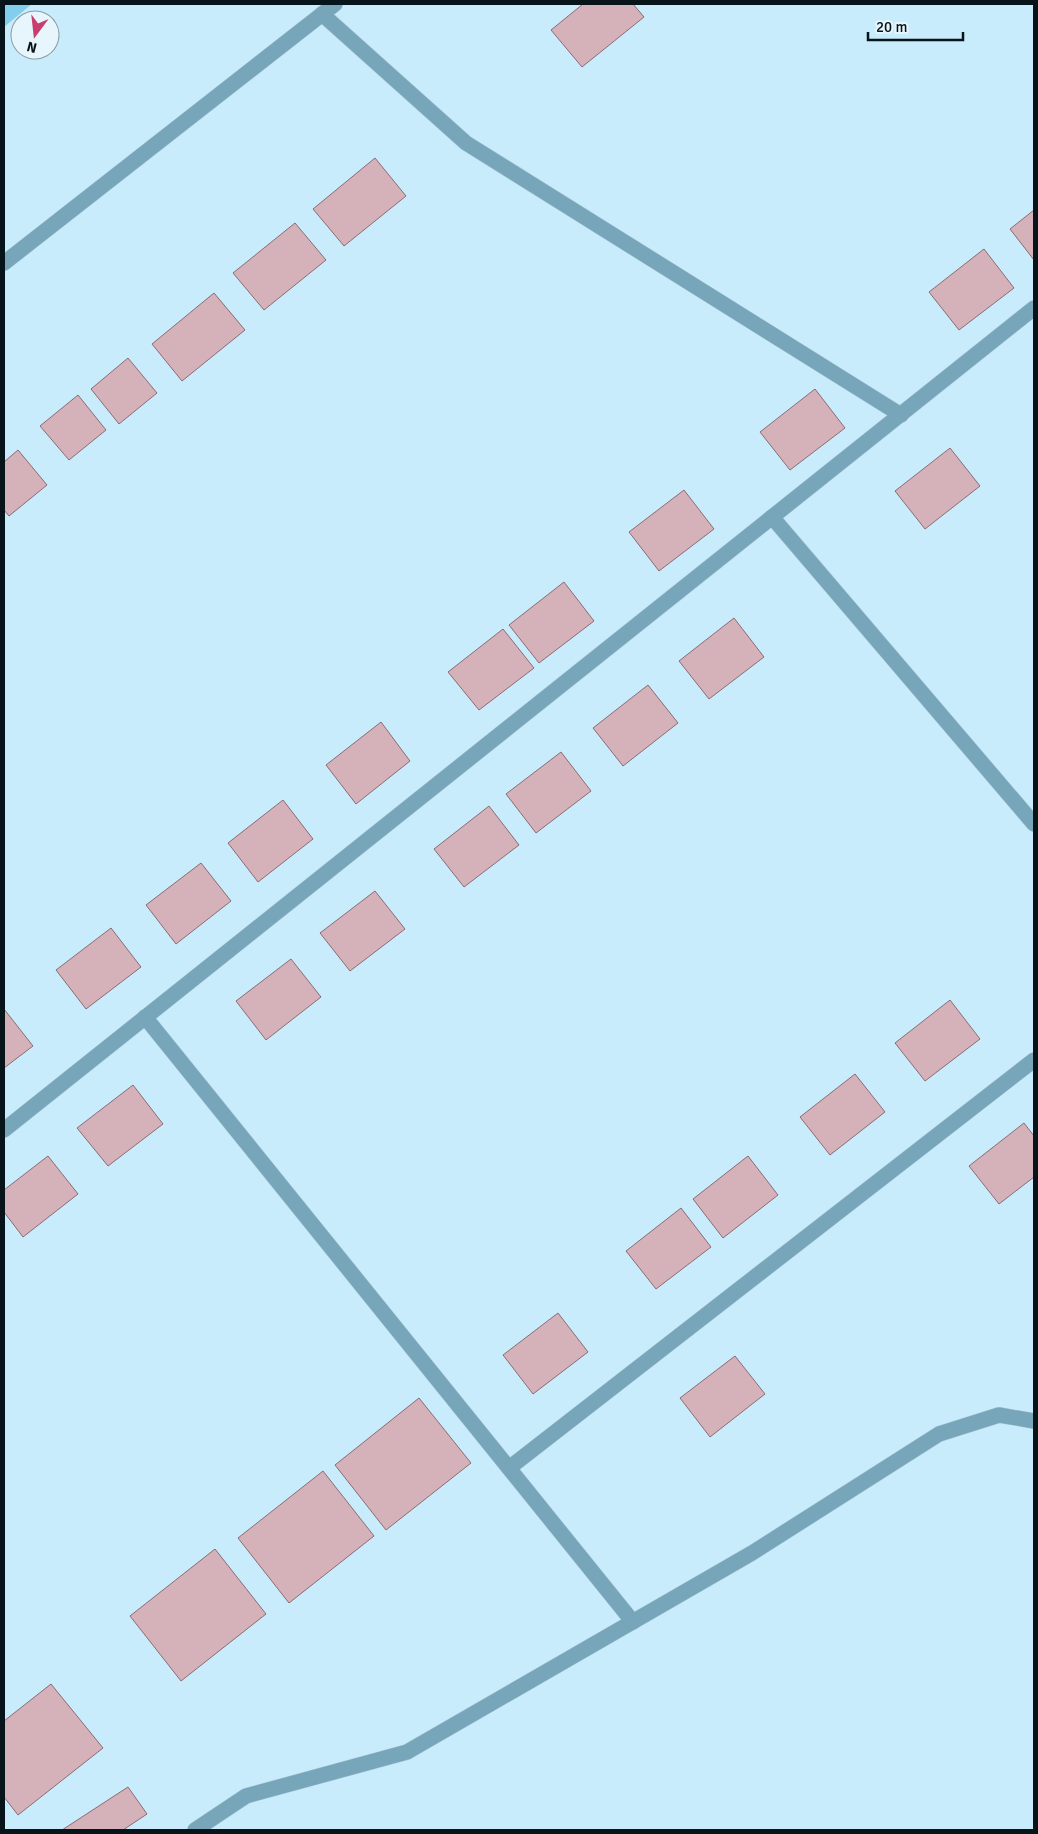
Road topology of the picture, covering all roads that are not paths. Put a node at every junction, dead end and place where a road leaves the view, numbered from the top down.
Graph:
1 (335, 4) edge
2 (322, 14) junction
3 (4, 263) edge
4 (1034, 308) edge
5 (901, 415) junction
6 (772, 517) junction
7 (1034, 824) edge
8 (145, 1017) junction
9 (1034, 1060) edge
10 (4, 1130) edge
11 (1034, 1421) edge
12 (508, 1468) junction
13 (633, 1622) junction
14 (195, 1830) edge

1 - 2 street
2 - 3 street
2 - 5 street
4 - 5 street
5 - 6 street
6 - 7 street
6 - 8 street
8 - 10 street
8 - 12 street
9 - 12 street
11 - 13 street
12 - 13 street
13 - 14 street

